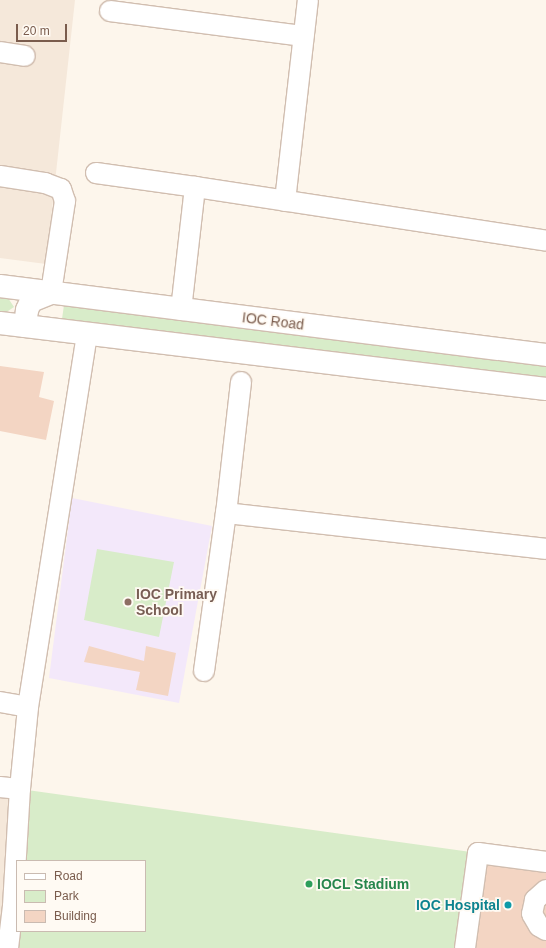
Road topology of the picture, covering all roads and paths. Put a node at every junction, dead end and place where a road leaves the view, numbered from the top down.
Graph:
1 (308, 0) edge
2 (110, 11) dead end
3 (303, 36) junction
4 (0, 52) edge
5 (25, 56) dead end
6 (96, 173) dead end
7 (0, 176) edge
8 (195, 187) junction
9 (284, 201) junction
10 (546, 241) edge
11 (0, 286) edge
12 (51, 293) junction
13 (181, 310) junction
14 (0, 323) edge
15 (25, 326) junction
16 (87, 334) junction
17 (546, 355) edge
18 (241, 382) dead end
19 (546, 389) edge
20 (226, 513) junction
21 (546, 549) edge
22 (204, 671) dead end
23 (0, 702) edge
24 (28, 707) junction
25 (0, 787) edge
26 (20, 789) junction
27 (546, 862) edge
28 (546, 890) edge
29 (546, 930) edge
30 (6, 943) edge
31 (465, 948) edge

1 - 3 street
2 - 3 street
3 - 9 street
4 - 5 street
6 - 8 street
7 - 12 street
8 - 9 street
8 - 13 street
9 - 10 street
11 - 12 street, IOC Road
12 - 13 street, IOC Road
12 - 15 street
13 - 17 street, IOC Road
14 - 15 street
15 - 16 street
16 - 19 street
16 - 24 street
18 - 20 street
20 - 21 street
20 - 22 street
23 - 24 street
24 - 26 street
25 - 26 street
26 - 30 street
27 - 31 street
28 - 29 street

